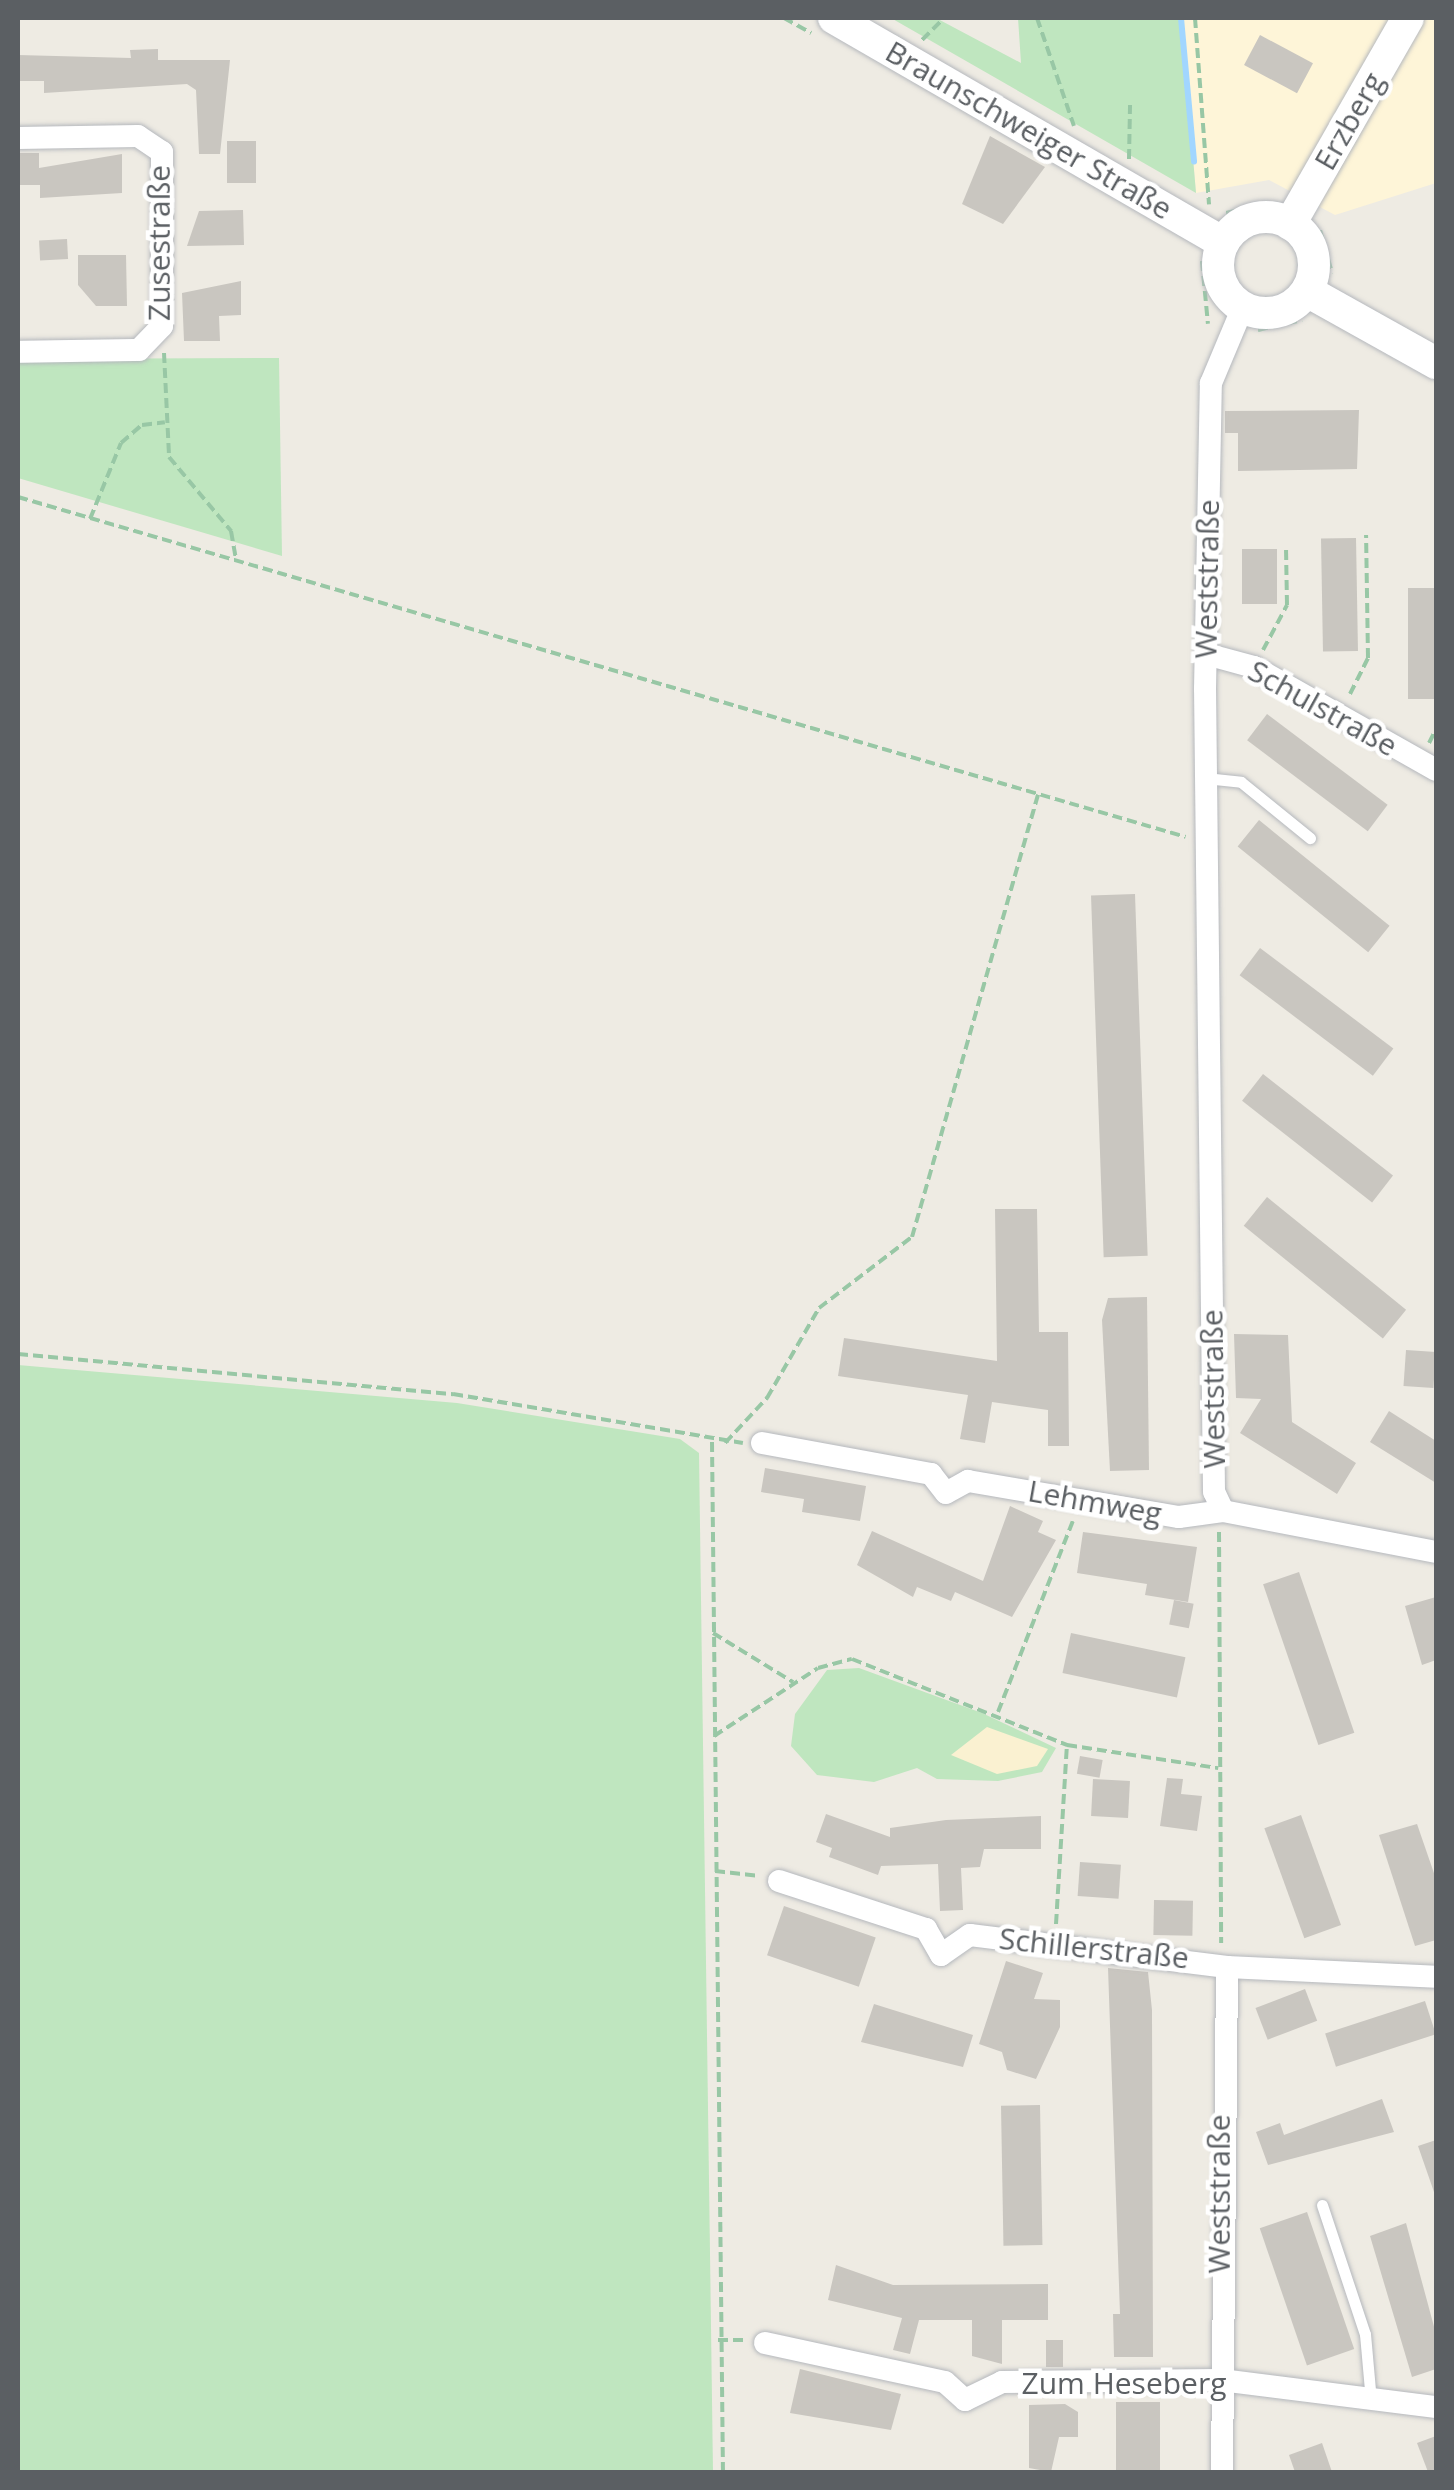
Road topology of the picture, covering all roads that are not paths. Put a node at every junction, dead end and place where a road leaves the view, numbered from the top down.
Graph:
1 (834, 18) edge
2 (1408, 18) edge
3 (18, 138) edge
4 (1296, 213) junction
5 (1212, 250) junction
6 (1317, 294) junction
7 (1243, 307) junction
8 (18, 352) edge
9 (1436, 363) edge
10 (1206, 654) junction
11 (1436, 770) edge
12 (1205, 778) junction
13 (1310, 838) dead end
14 (762, 1443) road end
15 (1223, 1511) junction
16 (1436, 1552) edge
17 (779, 1880) road end
18 (1227, 1967) junction
19 (1436, 1977) edge
20 (1322, 2205) dead end
21 (766, 2342) dead end
22 (1220, 2380) junction
23 (1372, 2401) junction
24 (1436, 2407) edge
25 (1222, 2472) edge

1 - 5 street, Braunschweiger Straße
2 - 4 street, Erzberg
3 - 8 street, Zusestraße
4 - 5 street
4 - 6 street
5 - 7 street
6 - 7 street
6 - 9 street
7 - 10 street, Weststraße
10 - 11 street, Schulstraße
10 - 12 street, Weststraße
12 - 13 lane
12 - 15 street, Weststraße
14 - 15 street, Lehmweg
15 - 16 street, Lehmweg
17 - 18 street, Schillerstraße
18 - 19 street, Schillerstraße
18 - 22 street, Weststraße
20 - 23 lane
21 - 22 street, Zum Heseberg
22 - 23 street, Zum Heseberg
22 - 25 street, Weststraße
23 - 24 street, Zum Heseberg

